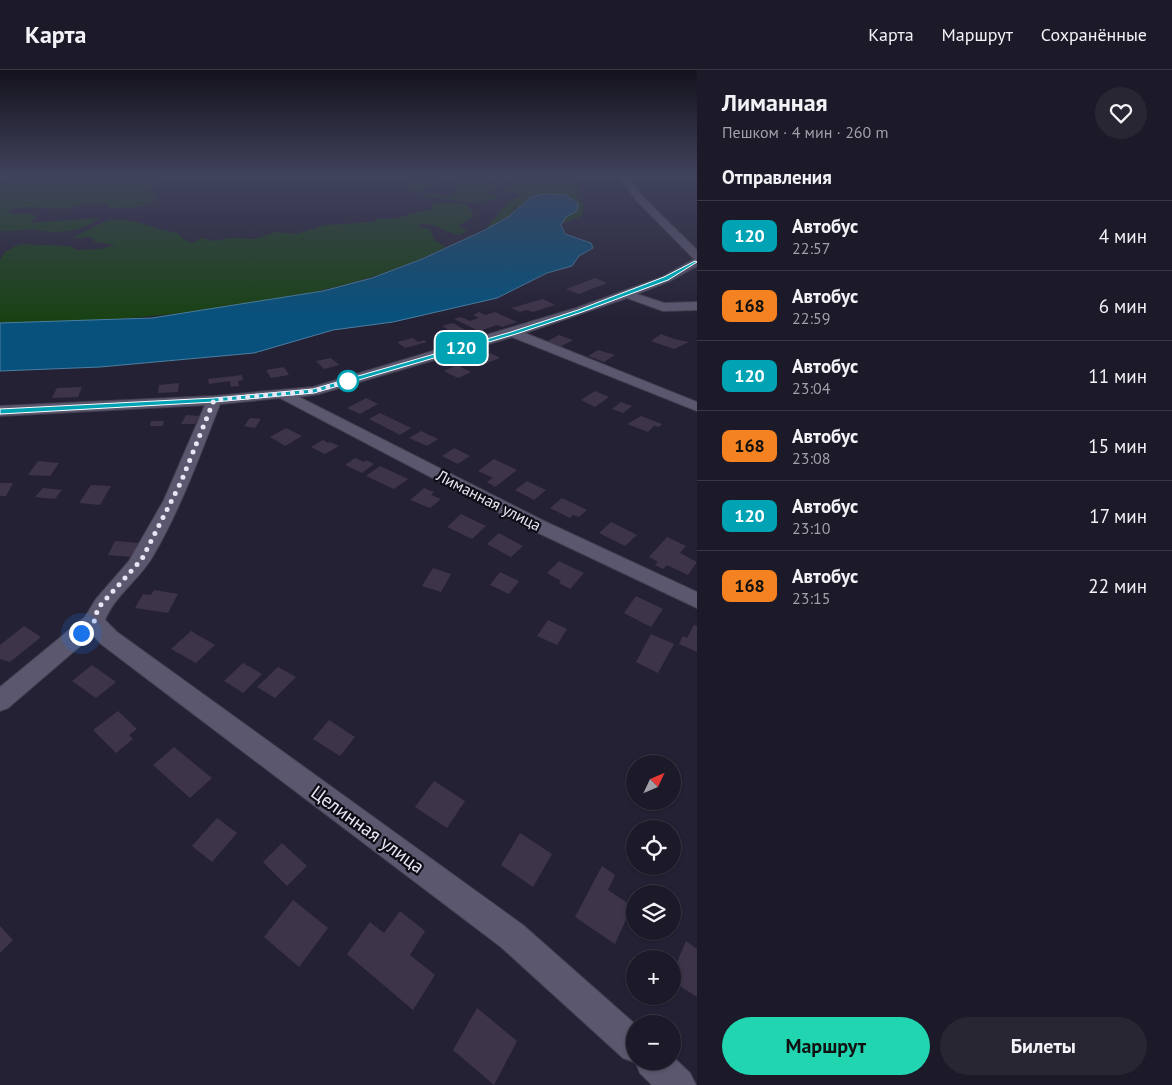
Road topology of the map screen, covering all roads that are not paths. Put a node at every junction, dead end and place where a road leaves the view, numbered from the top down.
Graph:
1 (666, 223) edge
2 (697, 257) edge
3 (697, 262) edge
4 (628, 294) junction
5 (697, 306) edge
6 (513, 333) junction
7 (284, 395) junction
8 (214, 400) junction
9 (697, 407) edge
10 (0, 411) edge
11 (697, 601) edge
12 (94, 622) junction
13 (0, 701) edge
14 (626, 1038) edge
15 (662, 1070) edge
16 (678, 1085) edge

1 - 2 street
3 - 4 street
4 - 5 street
4 - 6 street
6 - 7 street
6 - 9 street
7 - 8 street
7 - 11 street, Лиманная улица
8 - 10 street
8 - 12 street
12 - 13 street
12 - 14 street, Целинная улица
15 - 16 street

